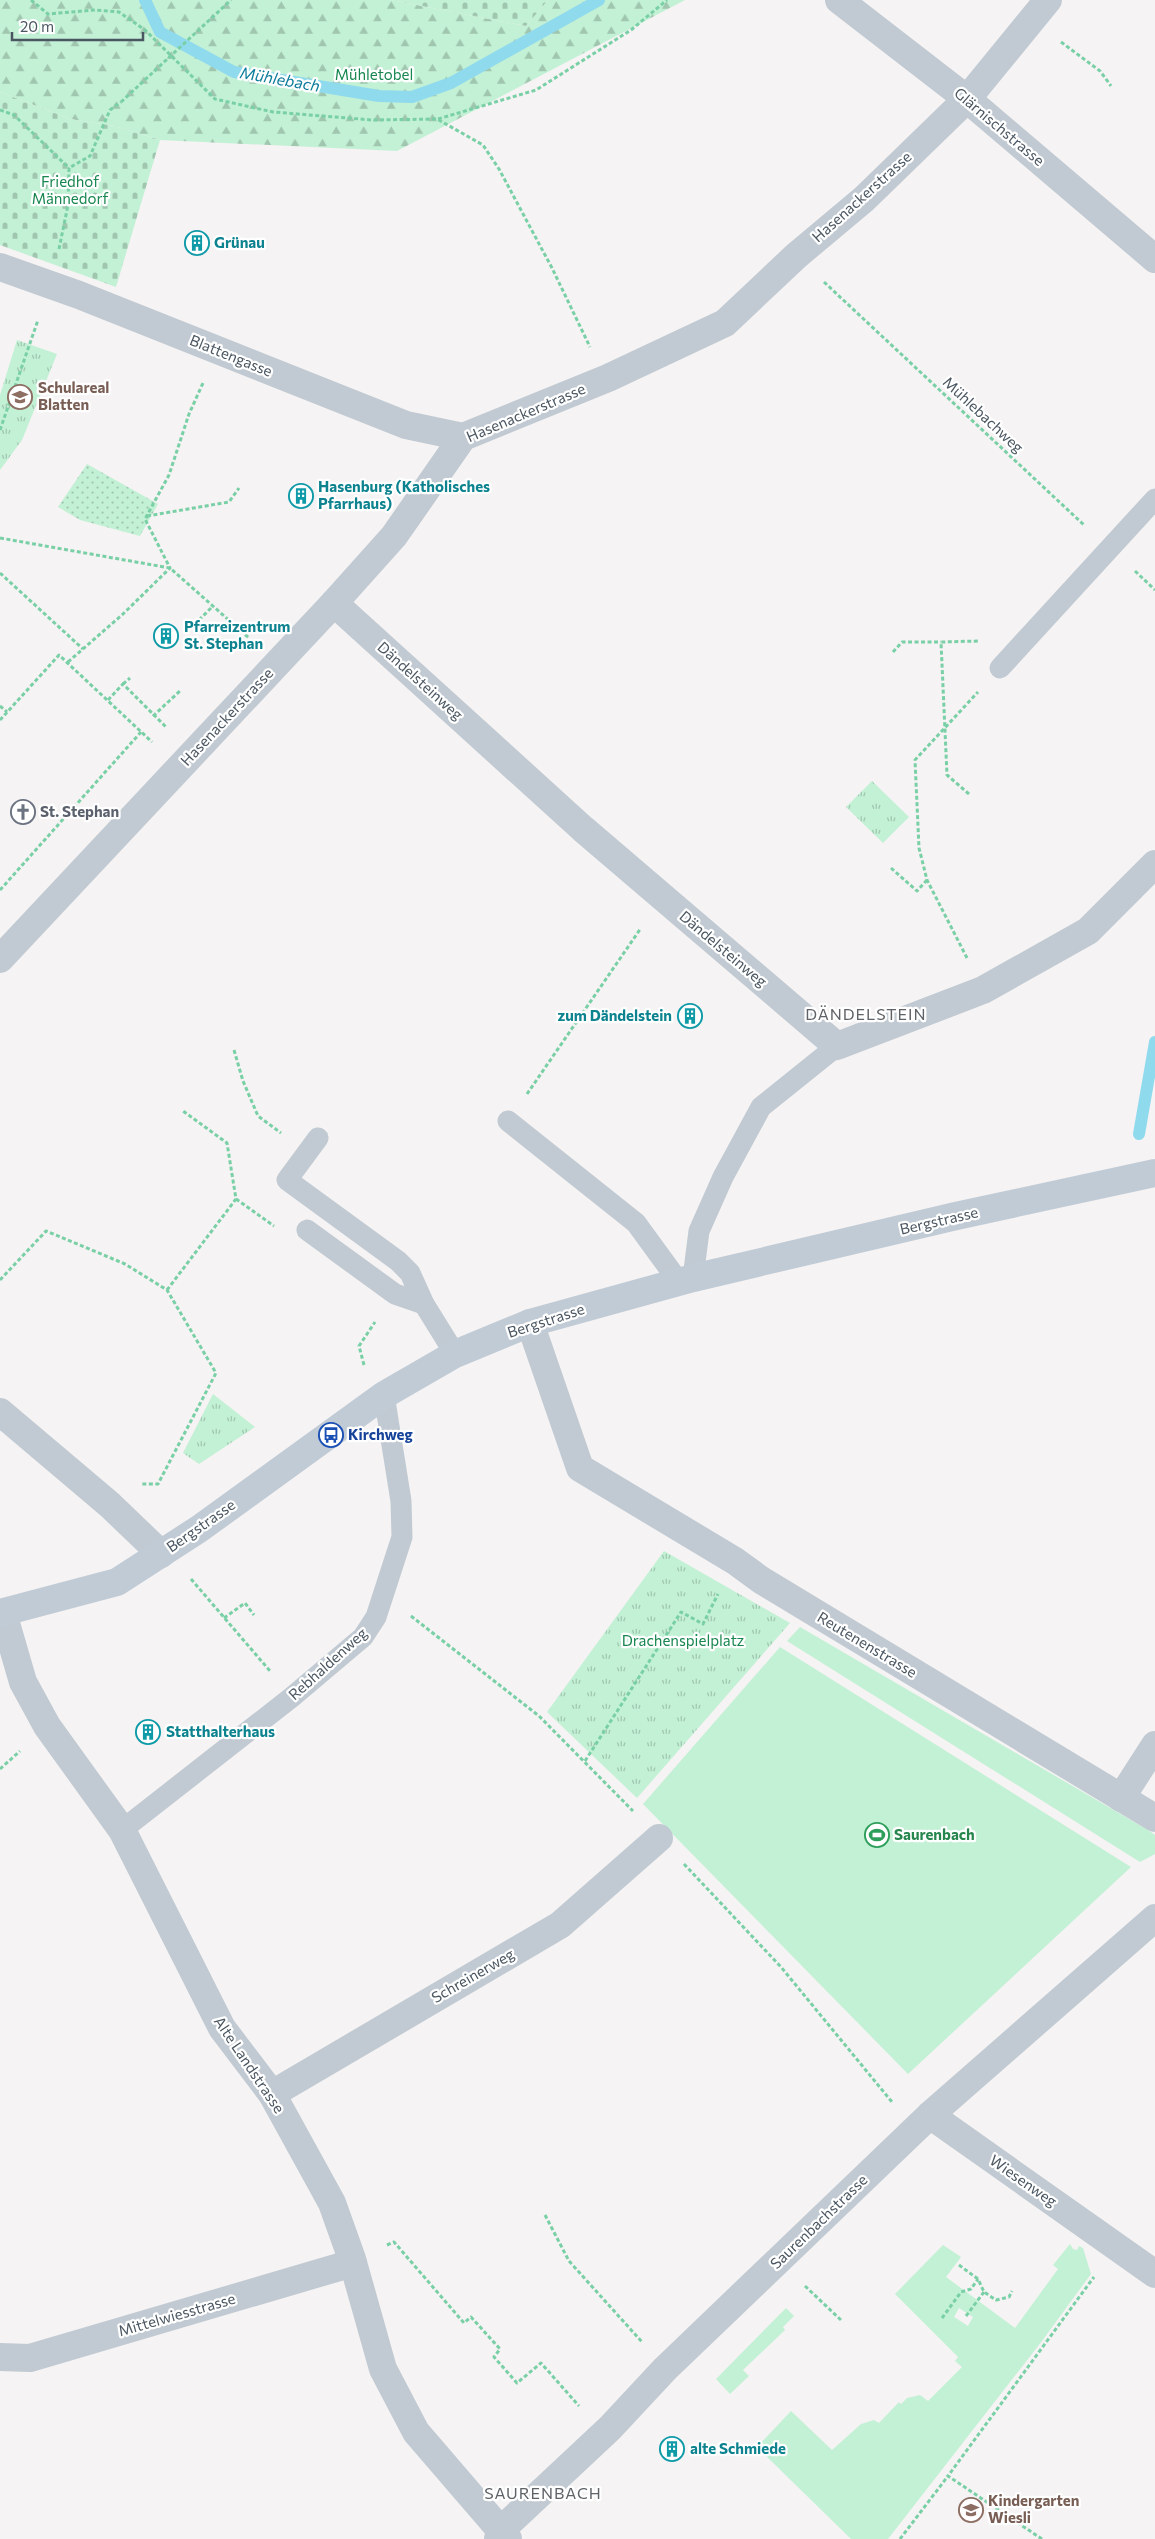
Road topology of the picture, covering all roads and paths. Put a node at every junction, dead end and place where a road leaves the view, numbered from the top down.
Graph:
1 (31, 0) edge
2 (231, 0) edge
3 (667, 0) edge
4 (839, 0) edge
5 (1040, 10) edge
6 (1111, 86) dead end
7 (967, 99) junction
8 (0, 110) edge
9 (438, 119) junction
10 (70, 168) junction
11 (796, 256) junction
12 (1155, 259) edge
13 (0, 267) edge
14 (50, 284) junction
15 (591, 350) dead end
16 (189, 414) dead end
17 (0, 430) edge
18 (463, 437) junction
19 (239, 488) dead end
20 (1155, 500) edge
21 (147, 516) junction
22 (0, 538) edge
23 (1109, 548) junction
24 (170, 568) junction
25 (0, 573) edge
26 (1155, 590) edge
27 (334, 603) junction
28 (213, 606) junction
29 (199, 620) dead end
30 (1027, 639) junction
31 (942, 642) junction
32 (83, 649) junction
33 (893, 652) dead end
34 (68, 662) junction
35 (278, 662) junction
36 (1000, 668) joint
37 (130, 678) dead end
38 (123, 684) junction
39 (181, 690) dead end
40 (108, 700) junction
41 (0, 706) edge
42 (7, 712) junction
43 (153, 716) junction
44 (0, 720) edge
45 (161, 722) dead end
46 (945, 727) junction
47 (141, 732) junction
48 (180, 767) junction
49 (969, 794) dead end
50 (1155, 864) edge
51 (891, 868) dead end
52 (927, 880) junction
53 (0, 890) edge
54 (662, 896) junction
55 (0, 959) edge
56 (983, 990) junction
57 (837, 1046) junction
58 (234, 1050) dead end
59 (183, 1111) dead end
60 (508, 1122) joint
61 (313, 1145) joint
62 (1155, 1173) edge
63 (307, 1230) dead end
64 (0, 1280) edge
65 (686, 1280) junction
66 (167, 1290) junction
67 (395, 1294) junction
68 (424, 1304) junction
69 (530, 1323) junction
70 (455, 1354) junction
71 (366, 1371) dead end
72 (384, 1395) junction
73 (0, 1412) edge
74 (139, 1484) dead end
75 (161, 1554) junction
76 (735, 1561) junction
77 (191, 1579) dead end
78 (2, 1613) edge
79 (254, 1615) dead end
80 (224, 1618) junction
81 (292, 1697) junction
82 (1155, 1745) edge
83 (585, 1761) dead end
84 (1121, 1798) junction
85 (1155, 1818) edge
86 (122, 1830) junction
87 (659, 1838) dead end
88 (1155, 1918) edge
89 (272, 2094) junction
90 (930, 2115) junction
91 (545, 2215) dead end
92 (1116, 2246) junction
93 (352, 2261) junction
94 (959, 2264) dead end
95 (1155, 2274) edge
96 (978, 2279) junction
97 (799, 2280) dead end
98 (984, 2292) junction
99 (1012, 2292) dead end
100 (966, 2316) dead end
101 (942, 2318) dead end
102 (842, 2321) dead end
103 (0, 2357) edge
104 (665, 2369) junction
105 (603, 2434) junction
106 (948, 2476) junction
107 (502, 2536) edge
108 (900, 2539) edge
109 (1042, 2539) edge

1 - 9 path
2 - 10 path, bridge
3 - 9 path
4 - 7 street, Glärnischstrasse
5 - 6 path
5 - 7 street, Hasenackerstrasse
7 - 11 street, Hasenackerstrasse
7 - 12 street, Glärnischstrasse
8 - 10 path
9 - 15 path
10 - 14 path
11 - 18 street, Hasenackerstrasse
11 - 23 path, Mühlebachweg
13 - 14 street, Blattengasse
14 - 17 path
14 - 18 street, Blattengasse
16 - 21 path
18 - 27 street, Hasenackerstrasse
19 - 21 path
20 - 23 lane
21 - 24 path
22 - 24 path
23 - 26 path, Mühlebachweg
23 - 30 lane
24 - 28 path
24 - 32 path
25 - 32 path
27 - 35 street, Hasenackerstrasse
27 - 54 street, Dändelsteinweg
28 - 29 path
28 - 35 path
30 - 31 path
30 - 36 lane
31 - 33 path
31 - 46 path
32 - 34 path
34 - 40 path
34 - 42 path
35 - 48 street, Hasenackerstrasse
36 - 46 path
37 - 38 path
38 - 40 path
38 - 43 path
39 - 43 path
40 - 47 path
41 - 42 path
42 - 44 path
43 - 45 path
46 - 49 path
46 - 52 path
47 - 48 path
47 - 53 path
48 - 55 street, Hasenackerstrasse
50 - 56 street
51 - 52 path
52 - 56 path
54 - 57 street, Dändelsteinweg
54 - 60 path
56 - 57 street
57 - 65 lane
58 - 61 path
59 - 66 path
60 - 65 lane
61 - 68 lane
62 - 65 street, Bergstrasse
63 - 67 lane
64 - 66 path
65 - 69 street, Bergstrasse
66 - 74 path
67 - 68 lane
67 - 71 path
68 - 70 lane
69 - 70 street, Bergstrasse
69 - 76 street, Reutenenstrasse
70 - 72 street, Bergstrasse
72 - 75 street, Bergstrasse
72 - 81 lane, Rebhaldenweg
73 - 75 street
75 - 78 street, Bergstrasse
76 - 83 path
76 - 84 street, Reutenenstrasse
77 - 80 path
78 - 86 street, Alte Landstrasse
79 - 80 path
80 - 81 path
81 - 86 lane, Rebhaldenweg
82 - 84 street
84 - 85 street, Reutenenstrasse
86 - 89 street, Alte Landstrasse
87 - 89 street, Schreinerweg
88 - 90 street, Saurenbachstrasse
89 - 93 street, Alte Landstrasse
90 - 92 street, Wiesenweg
90 - 104 street, Saurenbachstrasse
91 - 104 path
92 - 95 street, Wiesenweg
92 - 106 path
93 - 103 street, Mittelwiesstrasse
93 - 105 path
93 - 107 street, Alte Landstrasse
94 - 96 path
96 - 98 path
96 - 101 path
97 - 102 path
98 - 99 path
98 - 100 path
104 - 105 street, Saurenbachstrasse
105 - 107 street, Saurenbachstrasse
106 - 108 path
106 - 109 path

